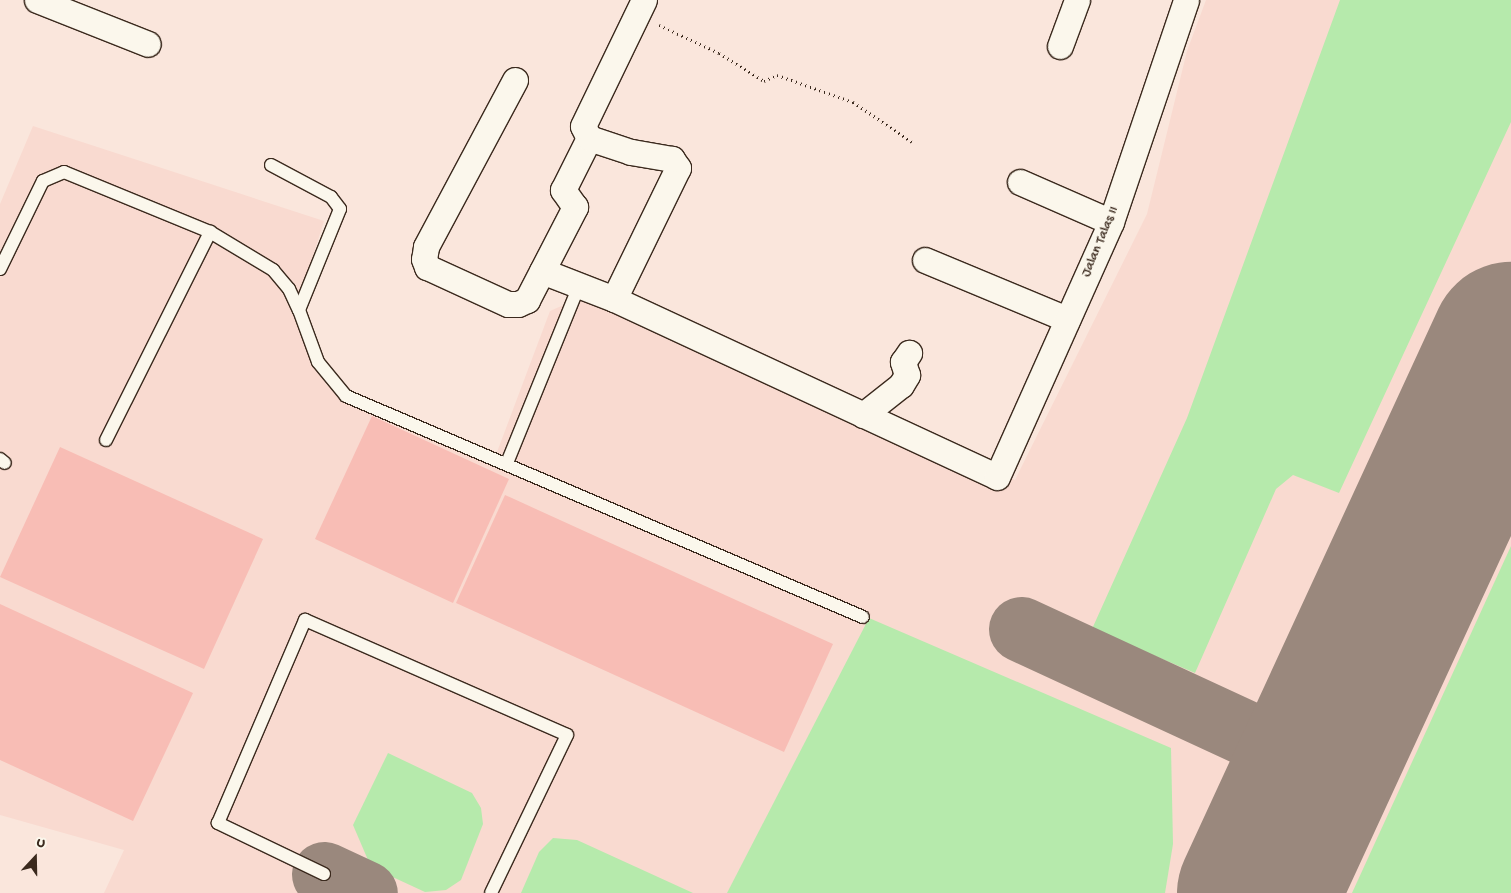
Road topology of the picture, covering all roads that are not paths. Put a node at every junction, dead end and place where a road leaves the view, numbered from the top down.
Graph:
1 (37, 0) edge
2 (1077, 0) edge
3 (1186, 0) edge
4 (641, 8) edge
5 (148, 44) dead end
6 (1060, 46) dead end
7 (515, 80) dead end
8 (590, 138) junction
9 (271, 165) dead end
10 (1020, 182) dead end
11 (1111, 222) junction
12 (210, 232) junction
13 (926, 260) dead end
14 (0, 269) edge
15 (542, 271) junction
16 (579, 286) junction
17 (614, 299) junction
18 (299, 310) junction
19 (1067, 319) junction
20 (909, 353) dead end
21 (863, 415) junction
22 (106, 440) dead end
23 (507, 464) junction
24 (863, 617) dead end
25 (324, 874) dead end
26 (491, 893) edge

1 - 5 street
2 - 6 street
3 - 11 street, Jalan Talas II
4 - 8 street
7 - 15 street
8 - 15 street
8 - 17 street
9 - 18 lane
10 - 11 street
11 - 19 street, Jalan Talas II
12 - 14 lane
12 - 18 lane
12 - 22 lane
13 - 19 street
15 - 16 street
16 - 17 street
16 - 23 lane
17 - 21 street
18 - 23 lane
19 - 21 street, Jalan Talas II
20 - 21 street
23 - 24 lane
25 - 26 lane

